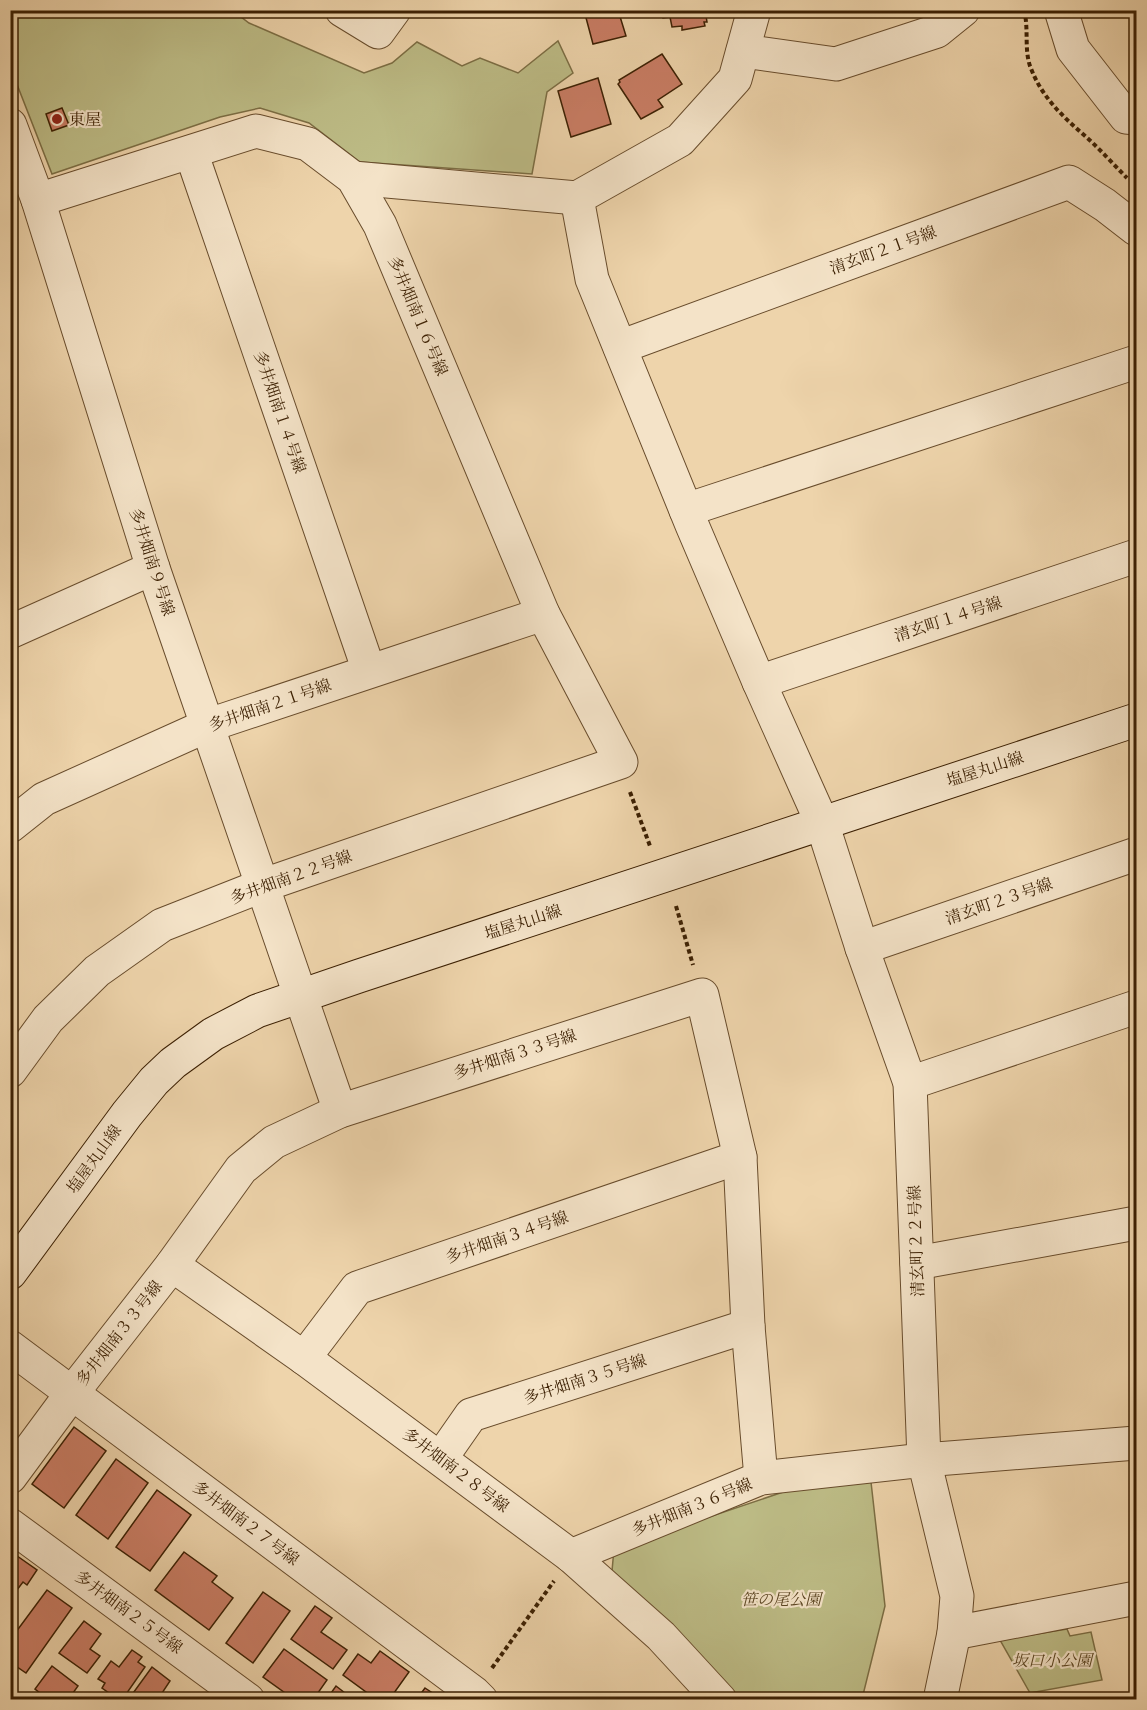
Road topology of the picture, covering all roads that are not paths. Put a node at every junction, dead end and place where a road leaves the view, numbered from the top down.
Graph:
1 (342, 10) edge
2 (394, 10) edge
3 (754, 10) edge
4 (963, 10) edge
5 (1061, 10) edge
6 (743, 51) junction
7 (1137, 118) edge
8 (10, 125) edge
9 (191, 152) junction
10 (353, 178) junction
11 (577, 198) junction
12 (38, 200) junction
13 (1137, 229) edge
14 (620, 347) junction
15 (1137, 362) edge
16 (686, 510) junction
17 (1137, 556) edge
18 (153, 568) junction
19 (543, 614) junction
20 (10, 632) edge
21 (369, 672) junction
22 (759, 682) junction
23 (1137, 720) edge
24 (206, 726) junction
25 (620, 763) joint
26 (822, 823) junction
27 (10, 826) edge
28 (1137, 854) edge
29 (261, 886) junction
30 (862, 948) junction
31 (300, 997) junction
32 (1137, 1007) edge
33 (10, 1071) edge
34 (910, 1083) junction
35 (340, 1111) junction
36 (740, 1157) junction
37 (1137, 1223) edge
38 (917, 1263) junction
39 (172, 1265) junction
40 (10, 1273) edge
41 (748, 1326) junction
42 (10, 1347) edge
43 (304, 1358) junction
44 (72, 1393) junction
45 (1137, 1443) edge
46 (441, 1458) junction
47 (924, 1460) junction
48 (10, 1477) edge
49 (761, 1479) junction
50 (10, 1525) edge
51 (572, 1556) junction
52 (1137, 1598) edge
53 (954, 1633) junction
54 (478, 1696) edge
55 (248, 1700) edge
56 (720, 1700) edge
57 (940, 1700) edge

1 - 2 street
3 - 6 street
4 - 6 street
5 - 7 street
6 - 11 street
8 - 12 street, 多井畑南９号線
9 - 10 street, 多井畑南１６号線
9 - 12 street, 多井畑南１６号線
9 - 21 street, 多井畑南１４号線
10 - 11 street
10 - 19 street, 多井畑南１６号線
11 - 14 street, 清玄町２２号線
12 - 18 street, 多井畑南９号線
13 - 14 street, 清玄町２１号線
14 - 16 street, 清玄町２２号線
15 - 16 street
16 - 22 street, 清玄町２２号線
17 - 22 street, 清玄町１４号線
18 - 20 street
18 - 24 street, 多井畑南９号線
19 - 21 street, 多井畑南２１号線
19 - 25 street, 多井畑南１６号線
21 - 24 street, 多井畑南２１号線
22 - 26 street, 清玄町２２号線
23 - 26 street, 塩屋丸山線
24 - 27 street, 多井畑南２１号線
24 - 29 street, 多井畑南９号線
25 - 29 street, 多井畑南２２号線
26 - 30 street, 清玄町２２号線
26 - 31 street, 塩屋丸山線
28 - 30 street, 清玄町２３号線
29 - 31 street, 多井畑南９号線
29 - 33 street, 多井畑南２２号線
30 - 34 street, 清玄町２２号線
31 - 35 street, 多井畑南９号線
31 - 40 street, 塩屋丸山線
32 - 34 street
34 - 38 street, 清玄町２２号線
35 - 36 street, 多井畑南３３号線
35 - 39 street, 多井畑南３３号線
36 - 41 street
36 - 43 street, 多井畑南３４号線
37 - 38 street
38 - 47 street, 清玄町２２号線
39 - 43 street, 多井畑南２８号線
39 - 44 street, 多井畑南３３号線
41 - 46 street, 多井畑南３５号線
41 - 49 street
42 - 44 street, 多井畑南２７号線
43 - 46 street, 多井畑南２８号線
44 - 48 street, 多井畑南３３号線
44 - 54 street, 多井畑南２７号線
45 - 47 street
46 - 51 street, 多井畑南２８号線
47 - 49 street, 多井畑南３６号線
47 - 53 street, 清玄町２２号線
49 - 51 street, 多井畑南３６号線
50 - 55 street, 多井畑南２５号線
51 - 56 street, 多井畑南２８号線
52 - 53 street
53 - 57 street, 清玄町２２号線

